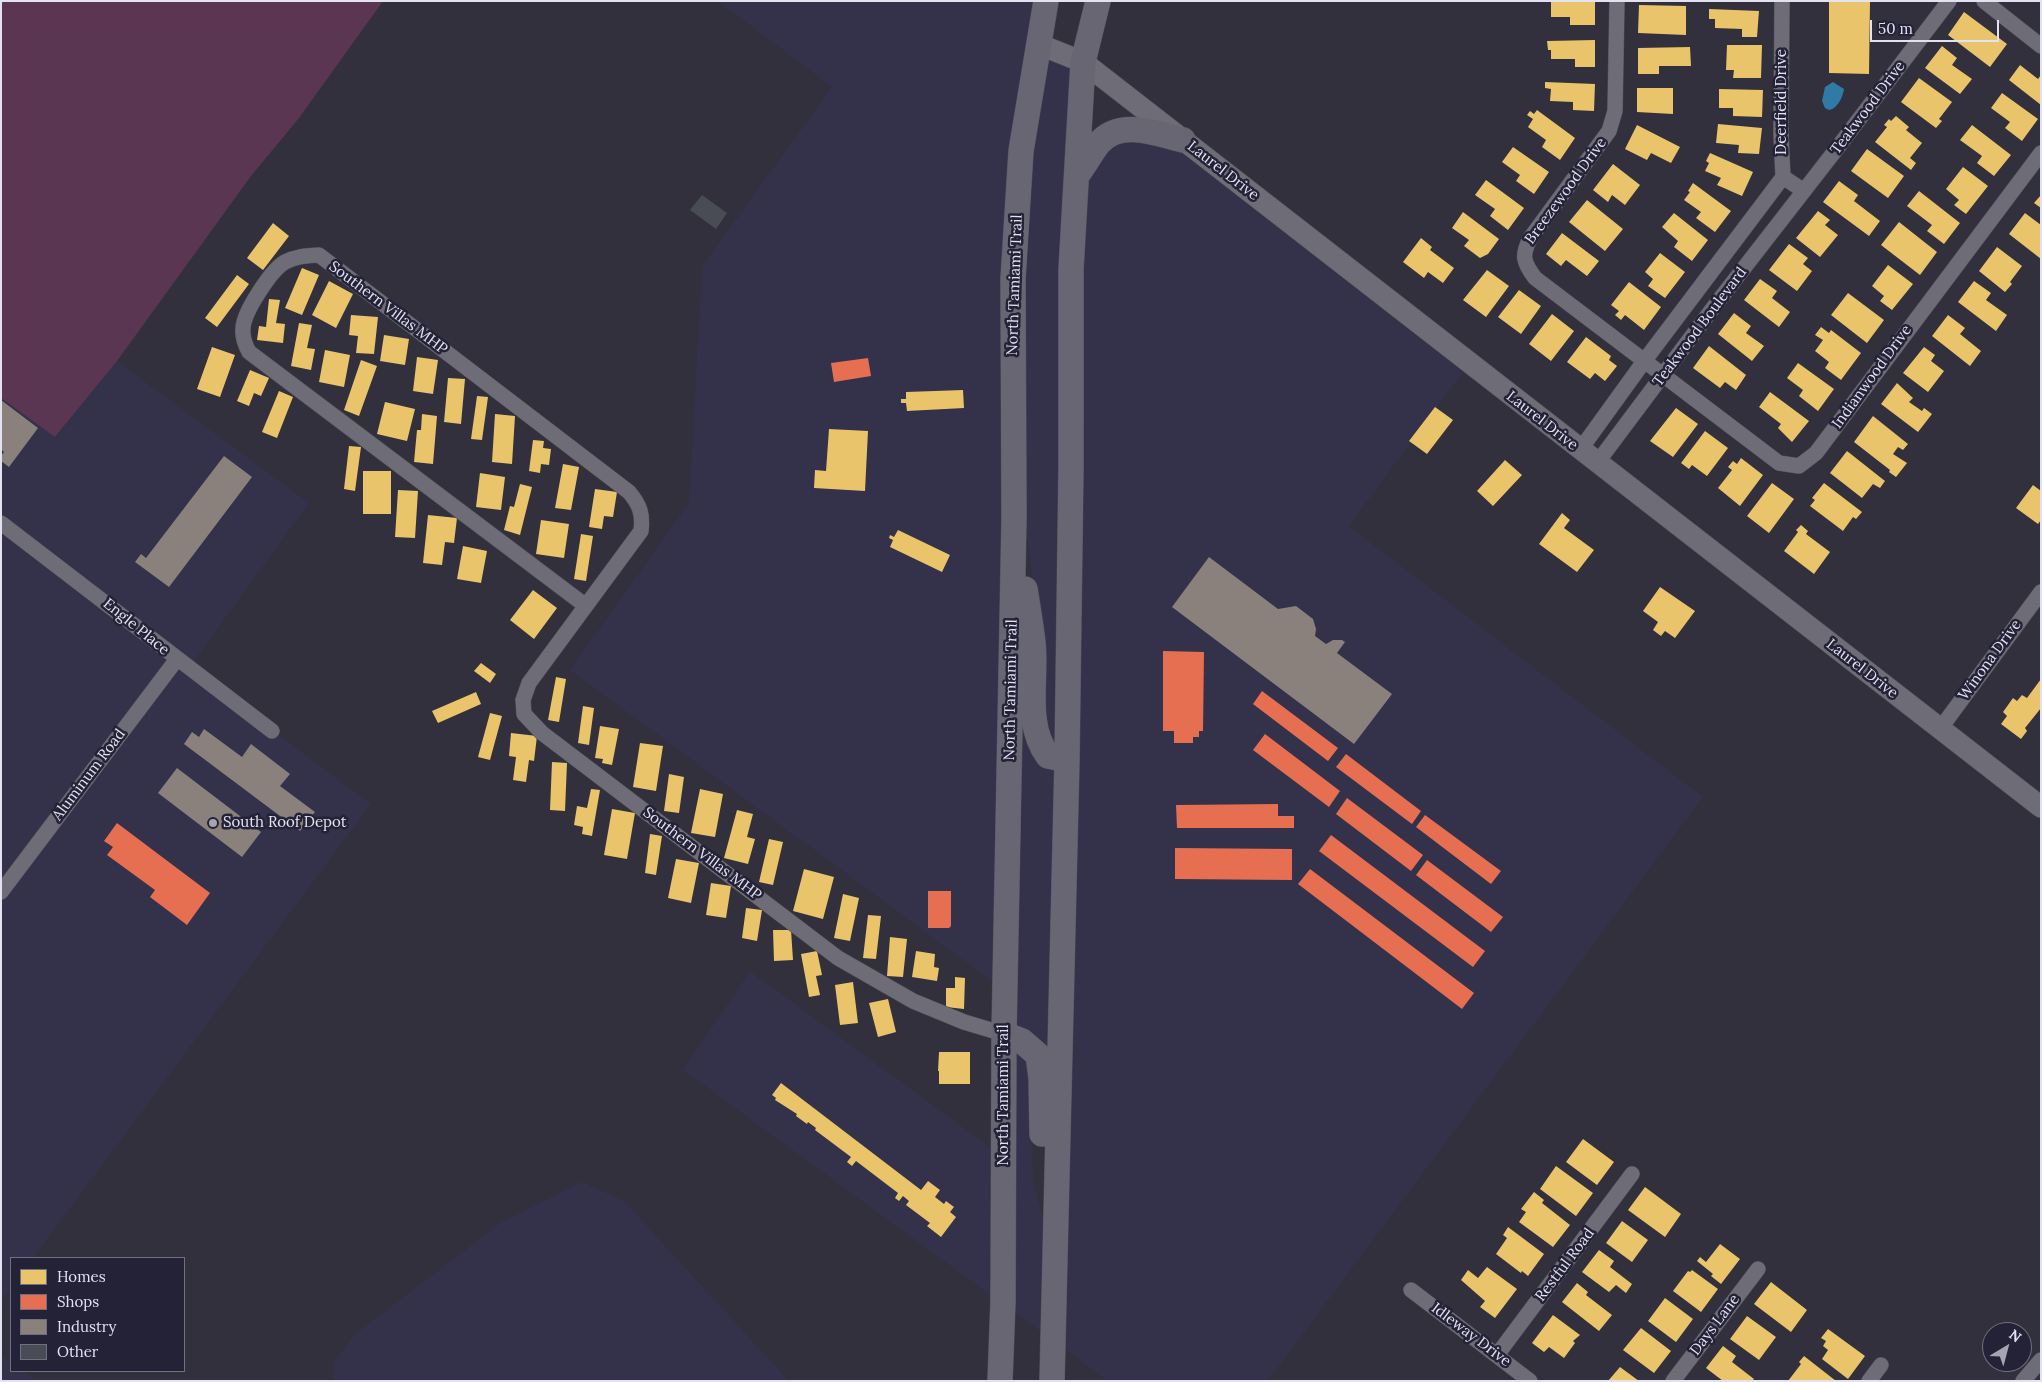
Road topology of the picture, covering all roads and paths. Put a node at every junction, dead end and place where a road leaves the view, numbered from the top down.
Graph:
1 (1046, 1) edge
2 (1098, 1) edge
3 (1617, 1) edge
4 (1782, 1) edge
5 (1949, 1) edge
6 (1984, 1) edge
7 (1038, 44) junction
8 (2041, 46) edge
9 (1083, 62) junction
10 (1184, 140) junction
11 (2041, 152) edge
12 (1077, 175) junction
13 (1782, 177) junction
14 (1804, 191) junction
15 (1645, 360) junction
16 (1663, 375) junction
17 (1580, 450) junction
18 (1597, 463) junction
19 (1014, 518) junction
20 (1, 523) edge
21 (2041, 592) edge
22 (586, 606) junction
23 (177, 659) junction
24 (1940, 729) junction
25 (272, 731) dead end
26 (1067, 760) junction
27 (2041, 807) edge
28 (1, 892) edge
29 (1004, 1034) junction
30 (1632, 1174) dead end
31 (1056, 1224) junction
32 (1758, 1269) dead end
33 (1411, 1290) dead end
34 (1497, 1355) junction
35 (2041, 1360) edge
36 (1880, 1365) dead end
37 (1000, 1381) edge
38 (1052, 1381) edge
39 (1530, 1381) edge
40 (1673, 1381) edge
41 (1869, 1381) edge
42 (2023, 1381) edge

1 - 7 main road, North Tamiami Trail
2 - 9 main road
3 - 15 street, Breezewood Drive
4 - 13 street, Deerfield Drive
5 - 14 street, Teakwood Drive
6 - 8 street
7 - 9 street, Laurel Drive
7 - 19 main road, North Tamiami Trail
9 - 10 street, Laurel Drive
9 - 12 main road
10 - 12 main road
10 - 17 street, Laurel Drive
11 - 16 street, Indianwood Drive
12 - 26 main road
13 - 14 street, Deerfield Drive
13 - 15 street, Teakwood Boulevard
14 - 16 street, Teakwood Boulevard
15 - 16 street, Breezewood Drive
15 - 17 street, Teakwood Boulevard
16 - 18 street, Teakwood Boulevard
17 - 18 street, Laurel Drive
18 - 24 street, Laurel Drive
19 - 26 main road
19 - 29 main road, North Tamiami Trail
20 - 23 street, Engle Place
21 - 24 street, Winona Drive
22 - 22 street, Southern Villas MHP
22 - 29 street, Southern Villas MHP
23 - 25 street, Engle Place
23 - 28 street, Aluminum Road
24 - 27 street, Laurel Drive
26 - 31 main road
29 - 31 main road
29 - 37 main road, North Tamiami Trail
30 - 34 street, Restful Road
31 - 38 main road
32 - 40 street, Days Lane
33 - 34 street, Idleway Drive
34 - 39 street, Idleway Drive
35 - 42 street
36 - 41 street

